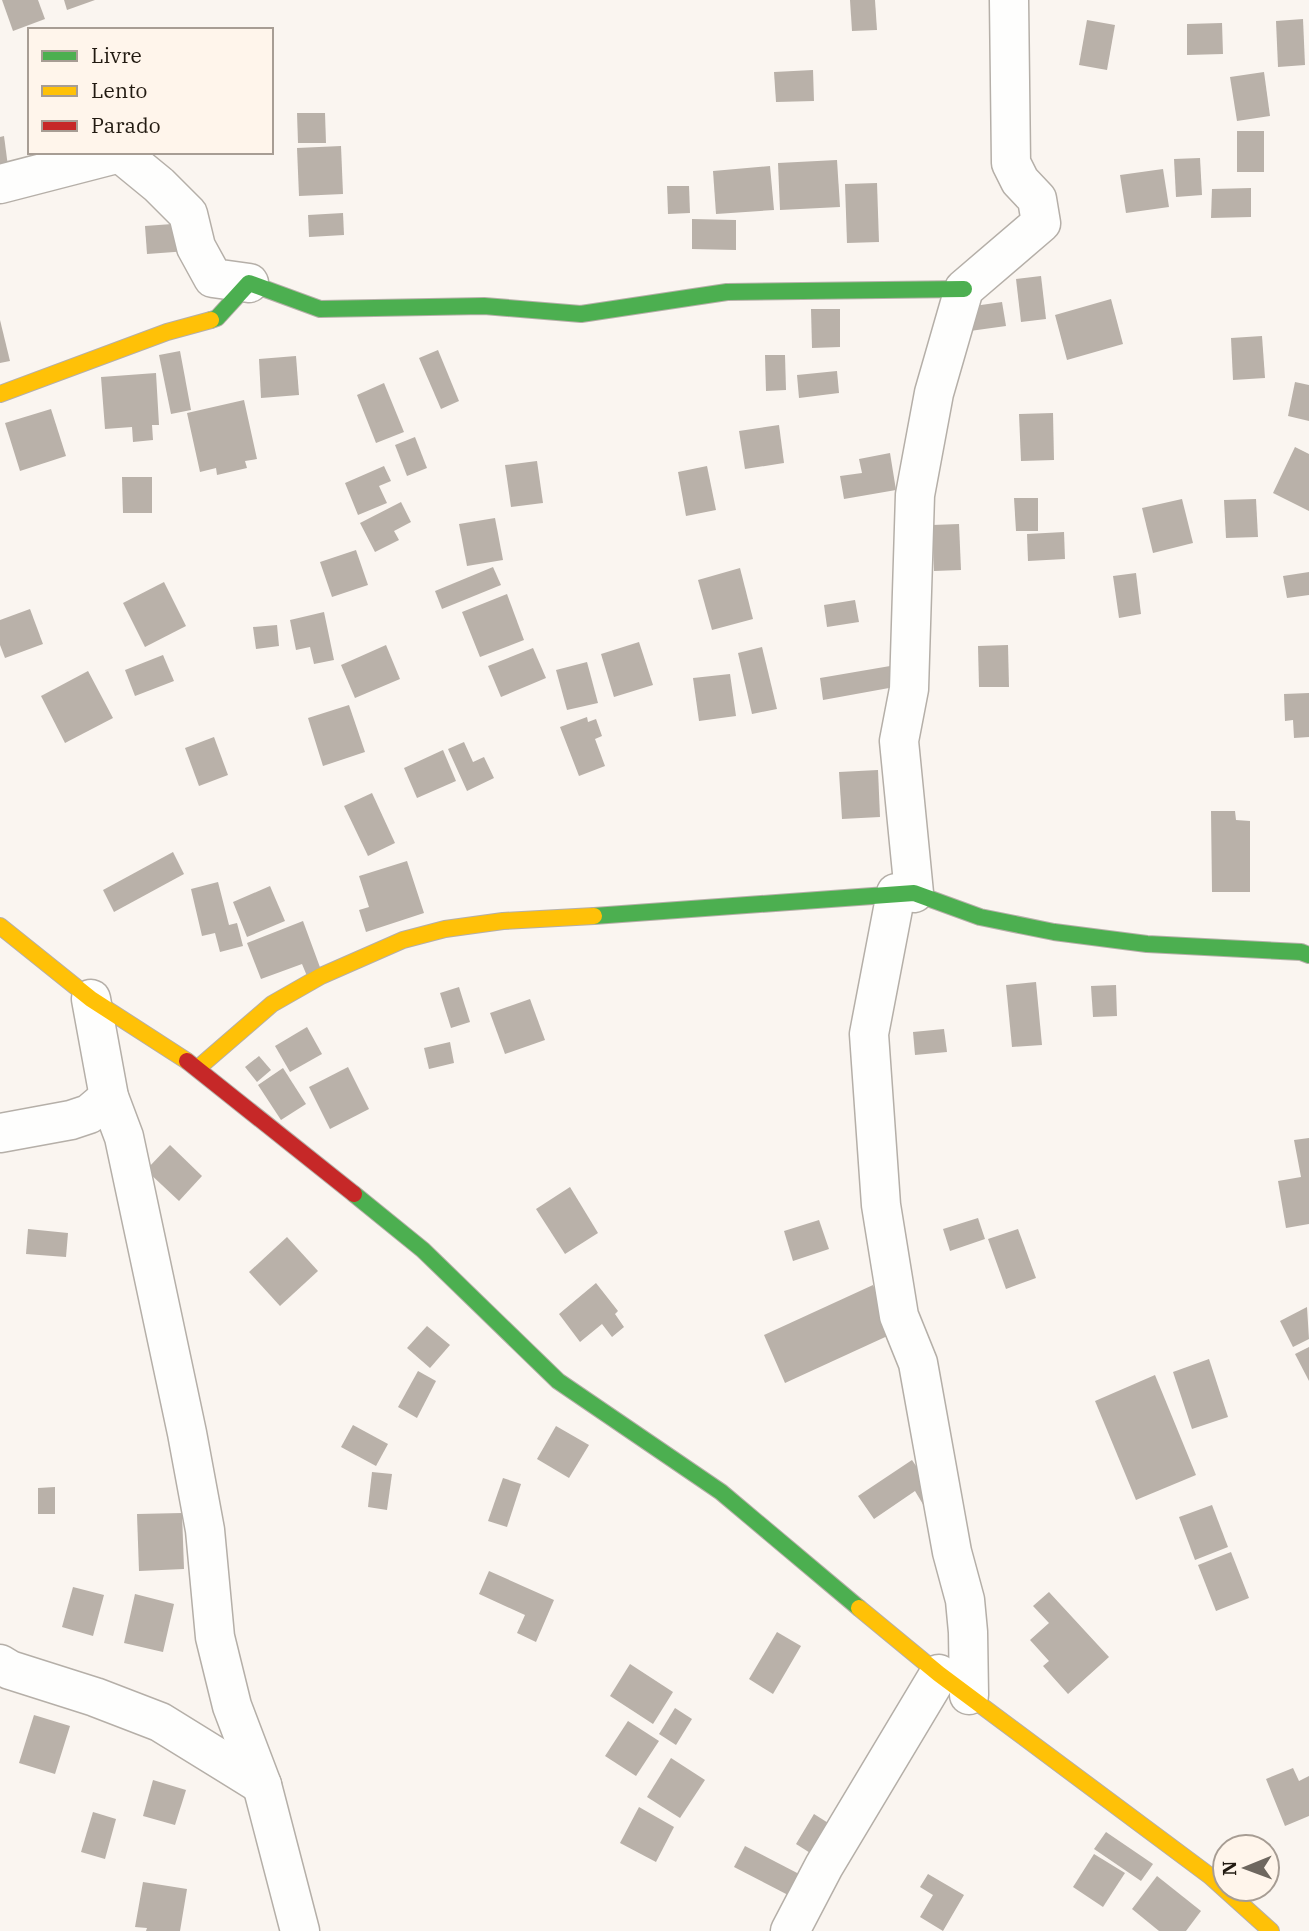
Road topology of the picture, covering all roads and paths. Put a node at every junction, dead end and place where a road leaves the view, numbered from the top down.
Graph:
1 (1009, 0) edge
2 (116, 154) edge
3 (121, 154) edge
4 (0, 184) edge
5 (249, 283) junction
6 (964, 289) junction
7 (0, 394) edge
8 (905, 893) junction
9 (0, 926) edge
10 (1309, 955) edge
11 (91, 999) junction
12 (198, 1068) junction
13 (109, 1097) junction
14 (0, 1133) edge
15 (0, 1664) edge
16 (954, 1685) junction
17 (262, 1784) junction
18 (300, 1931) edge
19 (790, 1931) edge
20 (1271, 1931) edge

1 - 6 street
2 - 4 street
3 - 5 street
5 - 6 street
5 - 7 street
6 - 8 street
8 - 10 street
8 - 12 street
8 - 16 street
9 - 11 street
11 - 12 street
11 - 13 street
12 - 16 street
13 - 14 street
13 - 17 street
15 - 17 street
16 - 19 street
16 - 20 street
17 - 18 street

